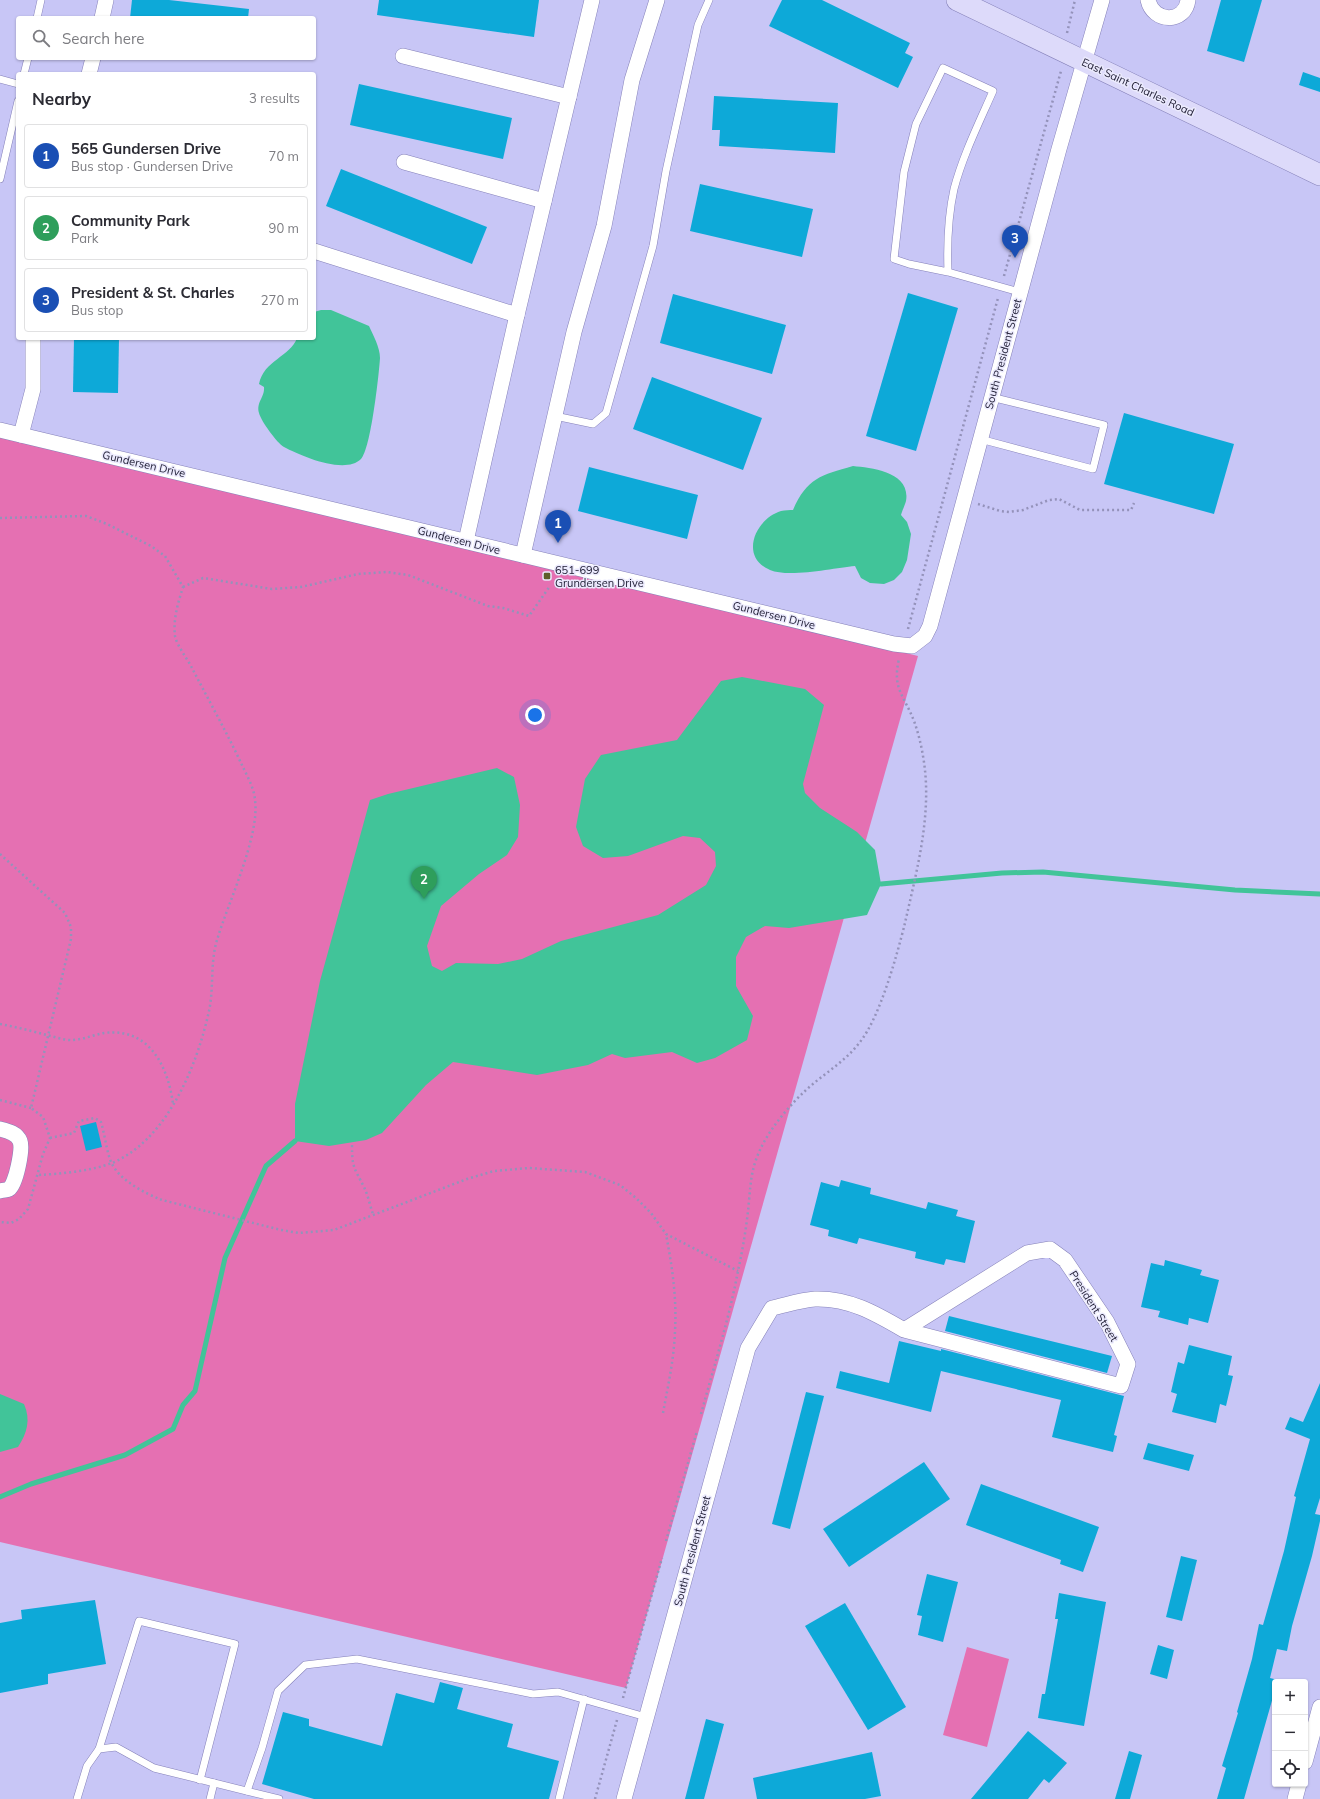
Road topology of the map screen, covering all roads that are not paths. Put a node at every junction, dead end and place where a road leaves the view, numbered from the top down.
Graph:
1 (41, 0) edge
2 (106, 0) edge
3 (592, 0) edge
4 (657, 0) edge
5 (709, 0) edge
6 (957, 0) edge
7 (1102, 0) edge
8 (1148, 0) edge
9 (1188, 0) edge
10 (37, 16) edge
11 (102, 16) edge
12 (403, 56) dead end
13 (28, 60) edge
14 (92, 60) edge
15 (1084, 62) junction
16 (24, 72) edge
17 (90, 72) edge
18 (0, 79) edge
19 (16, 83) edge
20 (569, 97) junction
21 (16, 110) edge
22 (404, 162) dead end
23 (1320, 175) edge
24 (0, 179) edge
25 (544, 201) junction
26 (316, 252) edge
27 (948, 272) junction
28 (1020, 292) junction
29 (517, 315) junction
30 (33, 340) edge
31 (991, 397) junction
32 (555, 416) junction
33 (0, 430) edge
34 (21, 435) junction
35 (980, 439) junction
36 (466, 541) junction
37 (523, 555) junction
38 (918, 643) joint
39 (0, 1129) edge
40 (0, 1191) edge
41 (772, 1308) joint
42 (904, 1330) junction
43 (584, 1699) junction
44 (1320, 1707) edge
45 (646, 1717) junction
46 (99, 1749) junction
47 (1308, 1751) edge
48 (200, 1780) junction
49 (214, 1783) junction
50 (1298, 1787) edge
51 (247, 1791) junction
52 (270, 1798) edge
53 (77, 1799) edge
54 (210, 1799) edge
55 (280, 1799) edge
56 (559, 1799) edge
57 (624, 1799) edge
58 (1295, 1799) edge

1 - 10 lane
2 - 11 street
3 - 20 street
4 - 32 street
5 - 32 lane
6 - 15 street, East Saint Charles Road
7 - 15 street
8 - 9 street
12 - 20 street
13 - 16 lane
14 - 17 street
15 - 23 street, East Saint Charles Road
15 - 28 street, South President Street
18 - 19 lane
20 - 25 street
21 - 24 lane
22 - 25 street
25 - 29 street
26 - 29 street
27 - 27 lane
27 - 28 lane
28 - 31 street, South President Street
29 - 36 street
30 - 34 street
31 - 35 street, South President Street
31 - 35 lane
32 - 37 street
33 - 34 street, Gundersen Drive
34 - 36 street, Gundersen Drive
35 - 38 street, South President Street
36 - 37 street, Gundersen Drive
37 - 38 street, Gundersen Drive
39 - 40 street
41 - 42 street, President Street
41 - 45 street, South President Street
42 - 42 street, President Street
43 - 45 lane
43 - 51 lane
43 - 56 lane
44 - 47 street
45 - 57 street, South President Street
46 - 48 lane
46 - 48 lane
46 - 53 lane
48 - 49 lane
49 - 51 lane
49 - 54 lane
50 - 58 street
51 - 52 lane
52 - 55 lane

